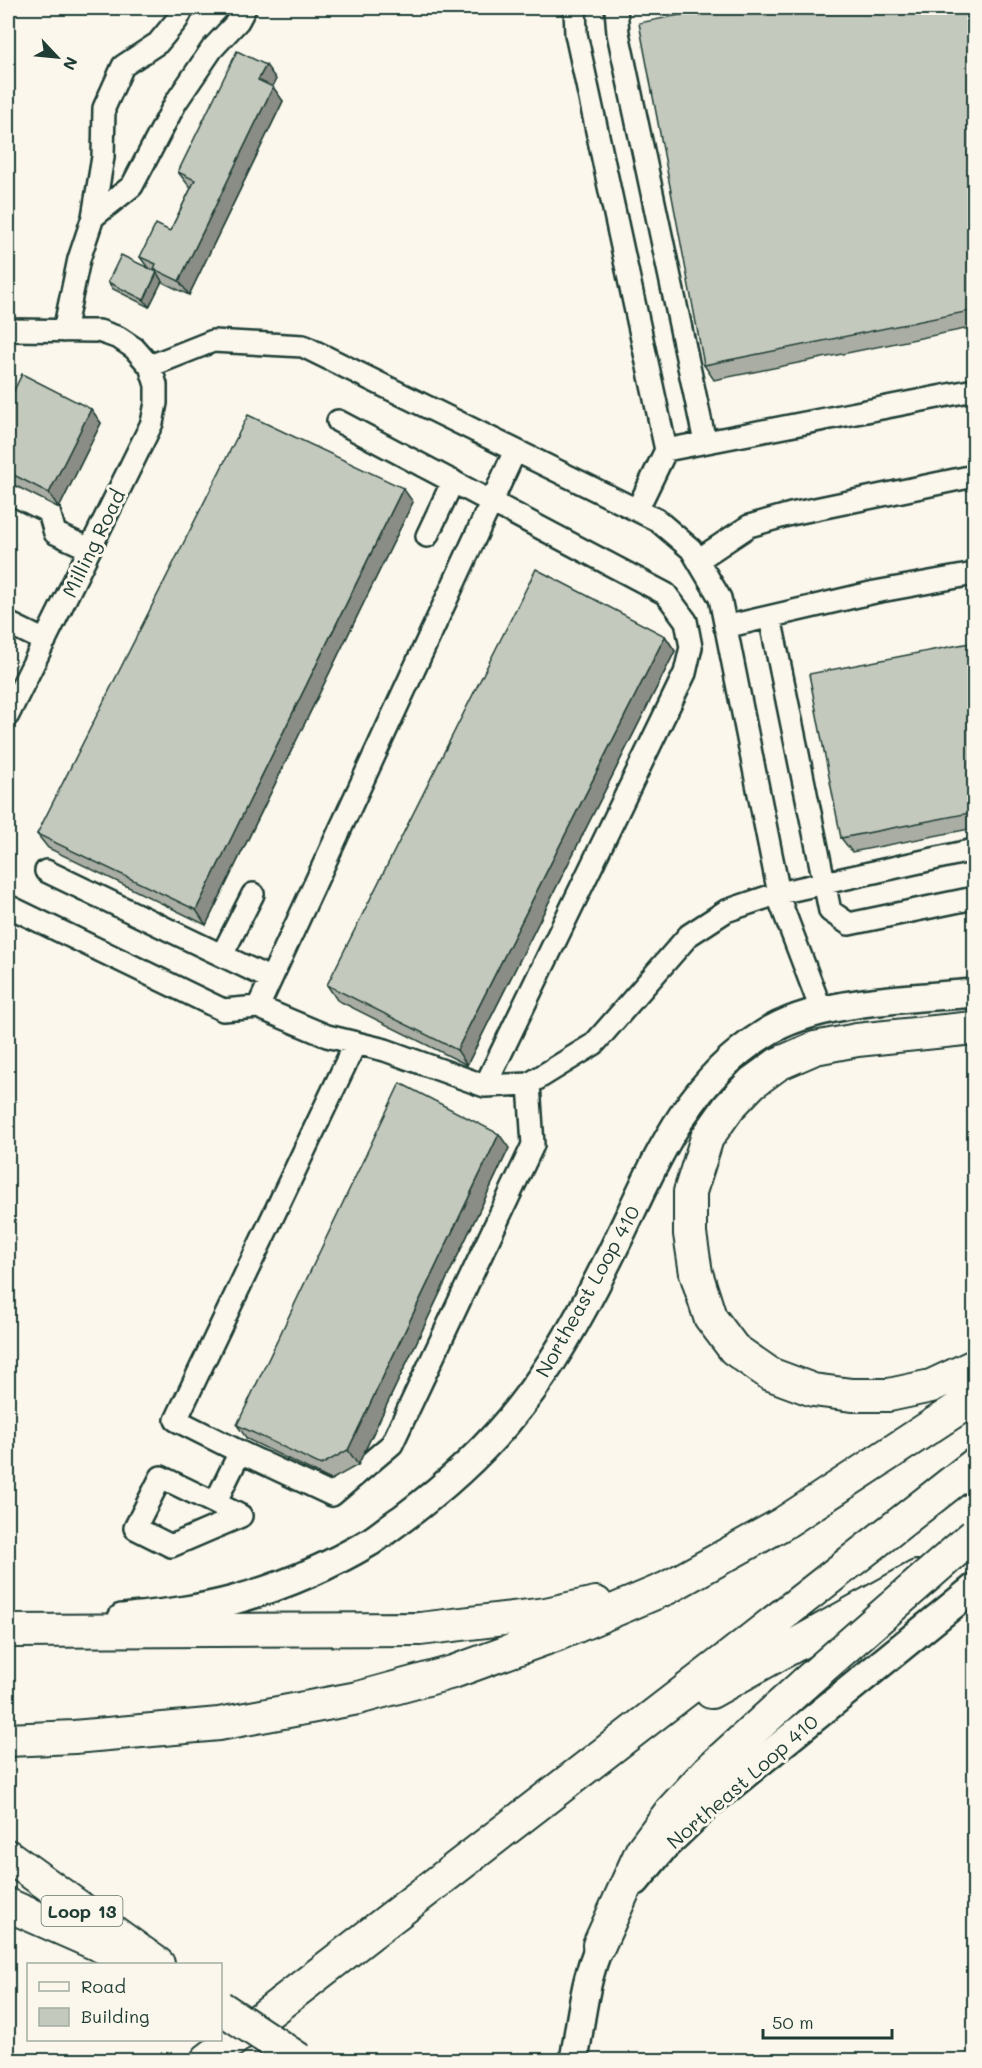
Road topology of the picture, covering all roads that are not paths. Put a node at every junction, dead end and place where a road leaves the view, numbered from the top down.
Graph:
1 (183, 8) edge
2 (245, 8) edge
3 (575, 8) edge
4 (616, 8) edge
5 (93, 217) junction
6 (8, 330) edge
7 (64, 331) junction
8 (150, 366) junction
9 (975, 390) edge
10 (338, 420) dead end
11 (705, 442) junction
12 (666, 450) junction
13 (516, 451) junction
14 (975, 476) edge
15 (453, 481) junction
16 (10, 493) dead end
17 (492, 502) junction
18 (637, 510) junction
19 (427, 536) dead end
20 (90, 549) junction
21 (698, 560) junction
22 (975, 574) edge
23 (770, 617) junction
24 (8, 623) edge
25 (725, 627) junction
26 (45, 641) junction
27 (8, 714) edge
28 (975, 850) edge
29 (46, 871) dead end
30 (824, 883) junction
31 (779, 893) junction
32 (253, 894) dead end
33 (975, 898) edge
34 (8, 906) edge
35 (222, 955) junction
36 (272, 979) junction
37 (975, 993) edge
38 (258, 1007) junction
39 (822, 1012) junction
40 (975, 1028) edge
41 (355, 1044) junction
42 (529, 1084) junction
43 (485, 1086) junction
44 (975, 1366) edge
45 (975, 1398) edge
46 (240, 1452) junction
47 (975, 1465) edge
48 (215, 1503) dead end
49 (975, 1534) edge
50 (975, 1546) edge
51 (667, 1588) junction
52 (975, 1588) edge
53 (8, 1631) edge
54 (8, 1740) edge
55 (611, 1748) junction
56 (8, 1856) edge
57 (8, 1905) edge
58 (599, 1945) junction
59 (141, 1963) edge
60 (155, 1963) edge
61 (222, 2008) edge
62 (210, 2057) edge
63 (300, 2061) edge
64 (574, 2061) edge

1 - 5 street
2 - 5 street
3 - 12 street
4 - 11 street
5 - 7 street
6 - 7 street
7 - 8 street
8 - 13 street
8 - 20 street, Milling Road
9 - 11 street
10 - 15 street
11 - 12 street
12 - 18 street
13 - 17 street
13 - 18 street
14 - 21 street
15 - 17 street
15 - 19 street
16 - 20 street
17 - 36 street
17 - 43 street
18 - 21 street
20 - 26 street, Milling Road
21 - 25 street
22 - 23 street
23 - 25 street
23 - 30 street
24 - 26 street
25 - 31 street
26 - 27 street, Milling Road
28 - 30 street
29 - 35 street
30 - 31 street
30 - 33 street
31 - 39 street
31 - 42 street
32 - 35 street
34 - 38 street
35 - 36 street
36 - 38 street
37 - 39 main road, Northeast Loop 410
38 - 41 street
39 - 53 main road, Northeast Loop 410
40 - 44 highway
41 - 43 street
41 - 46 street
42 - 43 street
42 - 46 street
45 - 51 highway
46 - 48 street
47 - 55 highway
49 - 58 highway, bridge
50 - 55 highway
51 - 53 highway
51 - 54 highway
52 - 58 main road, Northeast Loop 410
55 - 62 highway
56 - 60 highway, Loop 13
57 - 59 highway
58 - 64 main road, Northeast Loop 410
61 - 63 highway, bridge

